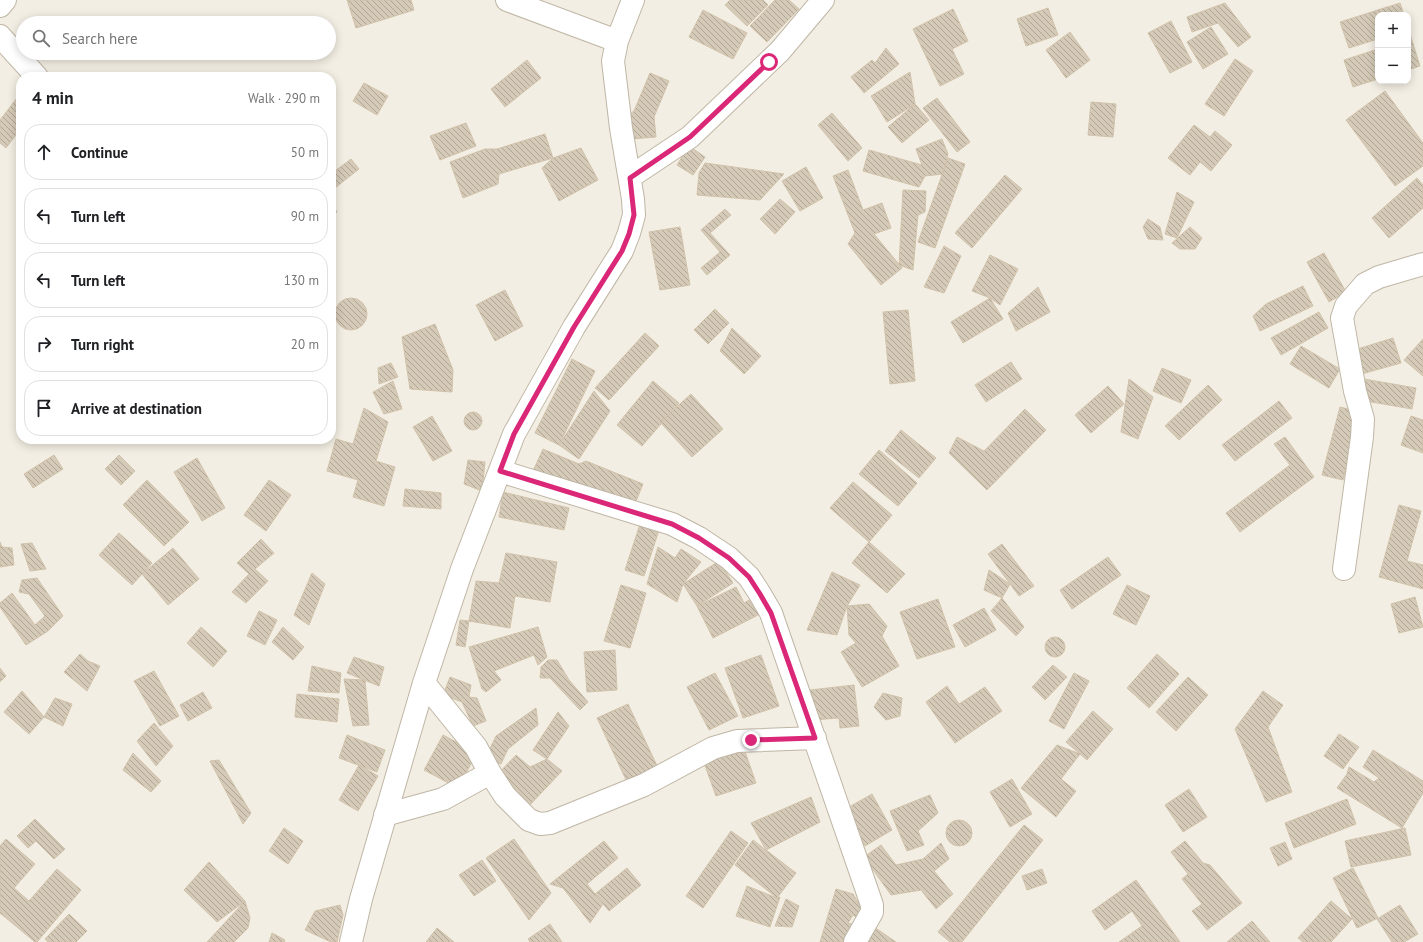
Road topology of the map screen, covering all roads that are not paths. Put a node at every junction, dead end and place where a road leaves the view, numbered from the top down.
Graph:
1 (5, 0) edge
2 (507, 0) edge
3 (633, 0) edge
4 (823, 0) edge
5 (0, 6) edge
6 (0, 36) edge
7 (617, 42) junction
8 (16, 54) edge
9 (22, 60) edge
10 (32, 72) edge
11 (630, 178) junction
12 (1423, 264) edge
13 (500, 471) junction
14 (1344, 569) dead end
15 (424, 683) junction
16 (815, 738) junction
17 (490, 773) junction
18 (385, 815) junction
19 (352, 942) edge
20 (855, 942) edge

1 - 5 street
2 - 7 street
3 - 7 street
4 - 11 street
6 - 8 street
7 - 11 street
9 - 10 street
11 - 13 street
12 - 14 street
13 - 15 street
13 - 16 street
15 - 17 street
15 - 18 street
16 - 17 street
16 - 20 street
17 - 18 street
18 - 19 street

